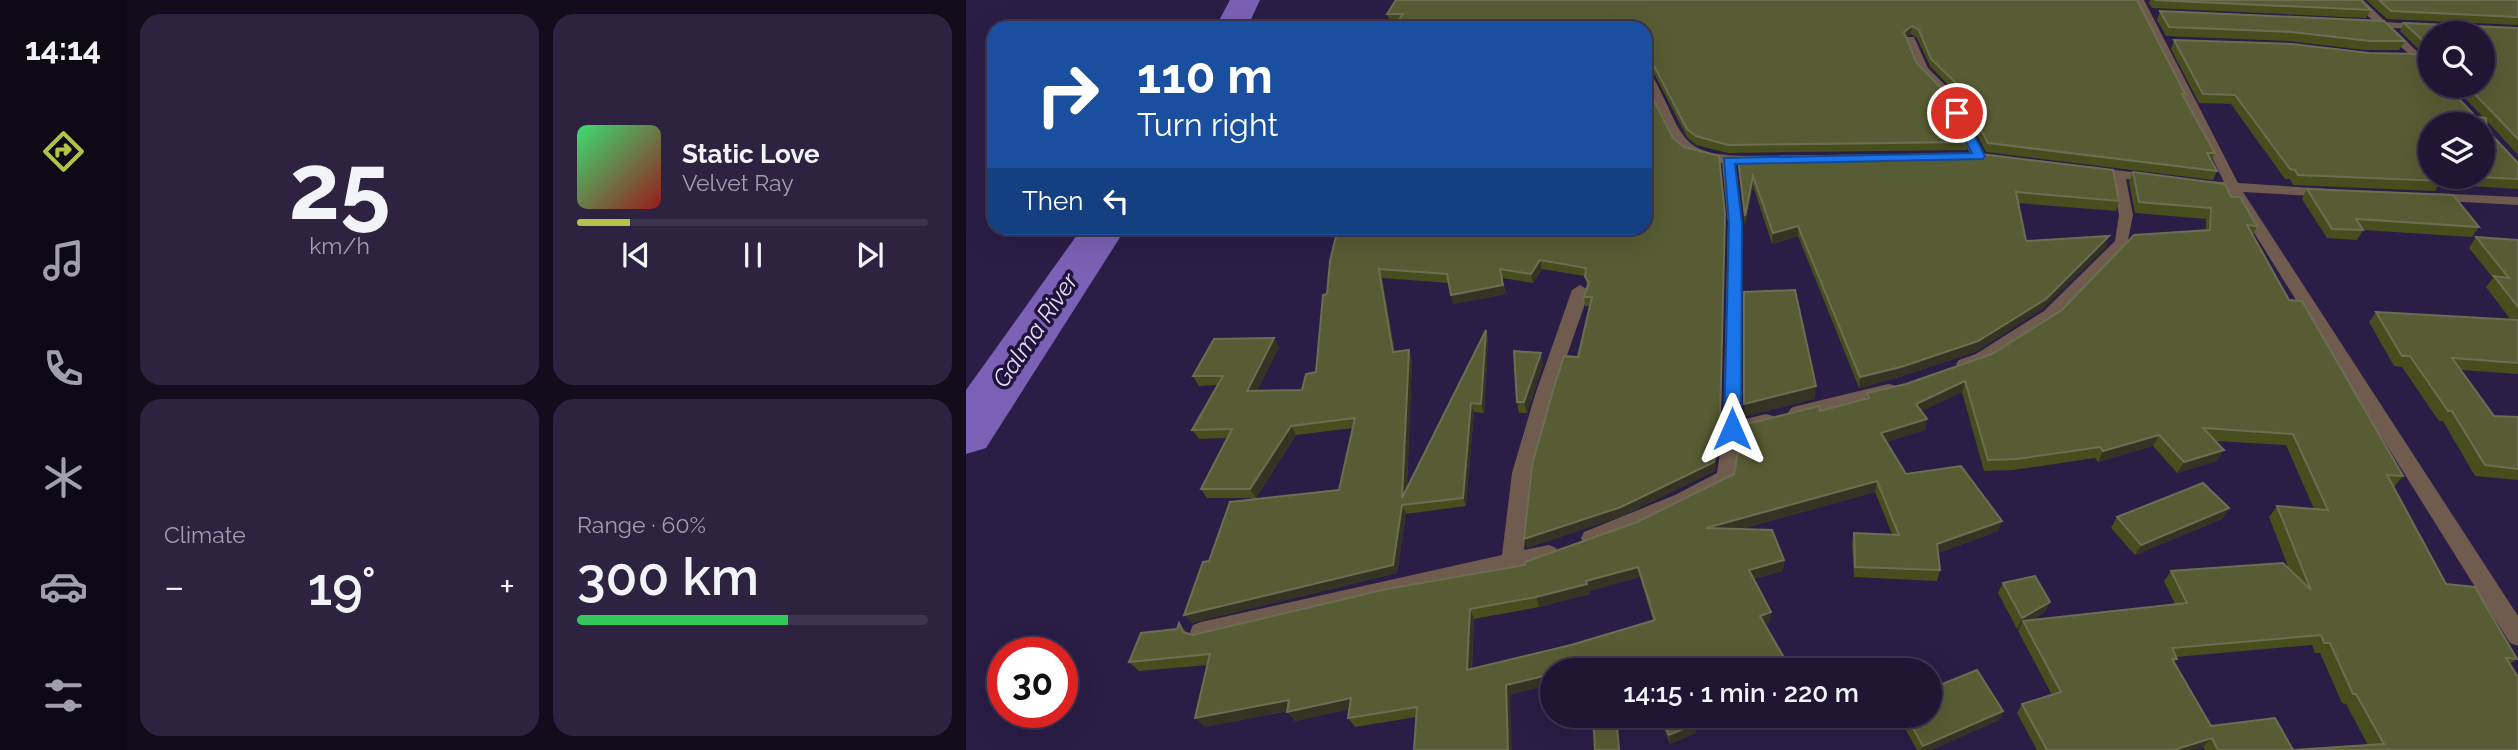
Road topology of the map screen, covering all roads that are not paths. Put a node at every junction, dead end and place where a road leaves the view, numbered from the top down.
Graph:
1 (2357, 0) edge
2 (2149, 9) edge
3 (2356, 24) edge
4 (2384, 25) junction
5 (2418, 26) edge
6 (1910, 39) edge
7 (2391, 56) edge
8 (2417, 57) joint
9 (1652, 87) edge
10 (1979, 157) edge
11 (1728, 160) junction
12 (1777, 160) edge
13 (2076, 169) edge
14 (2118, 175) junction
15 (2169, 181) edge
16 (2195, 184) edge
17 (2234, 189) junction
18 (2342, 193) edge
19 (2423, 197) edge
20 (2518, 201) edge
21 (1580, 290) dead end
22 (1943, 372) edge
23 (1903, 386) edge
24 (1732, 429) junction
25 (1512, 564) junction
26 (1201, 632) edge
27 (2518, 636) edge

1 - 4 street
2 - 17 street
3 - 4 street
4 - 5 street
4 - 8 street
6 - 10 street
7 - 8 street
9 - 11 street
11 - 12 street
11 - 24 street
13 - 14 street
14 - 15 street
14 - 22 street
16 - 17 street
17 - 18 street
17 - 27 street
19 - 20 street
21 - 25 street
23 - 24 street
24 - 25 street
25 - 26 street

